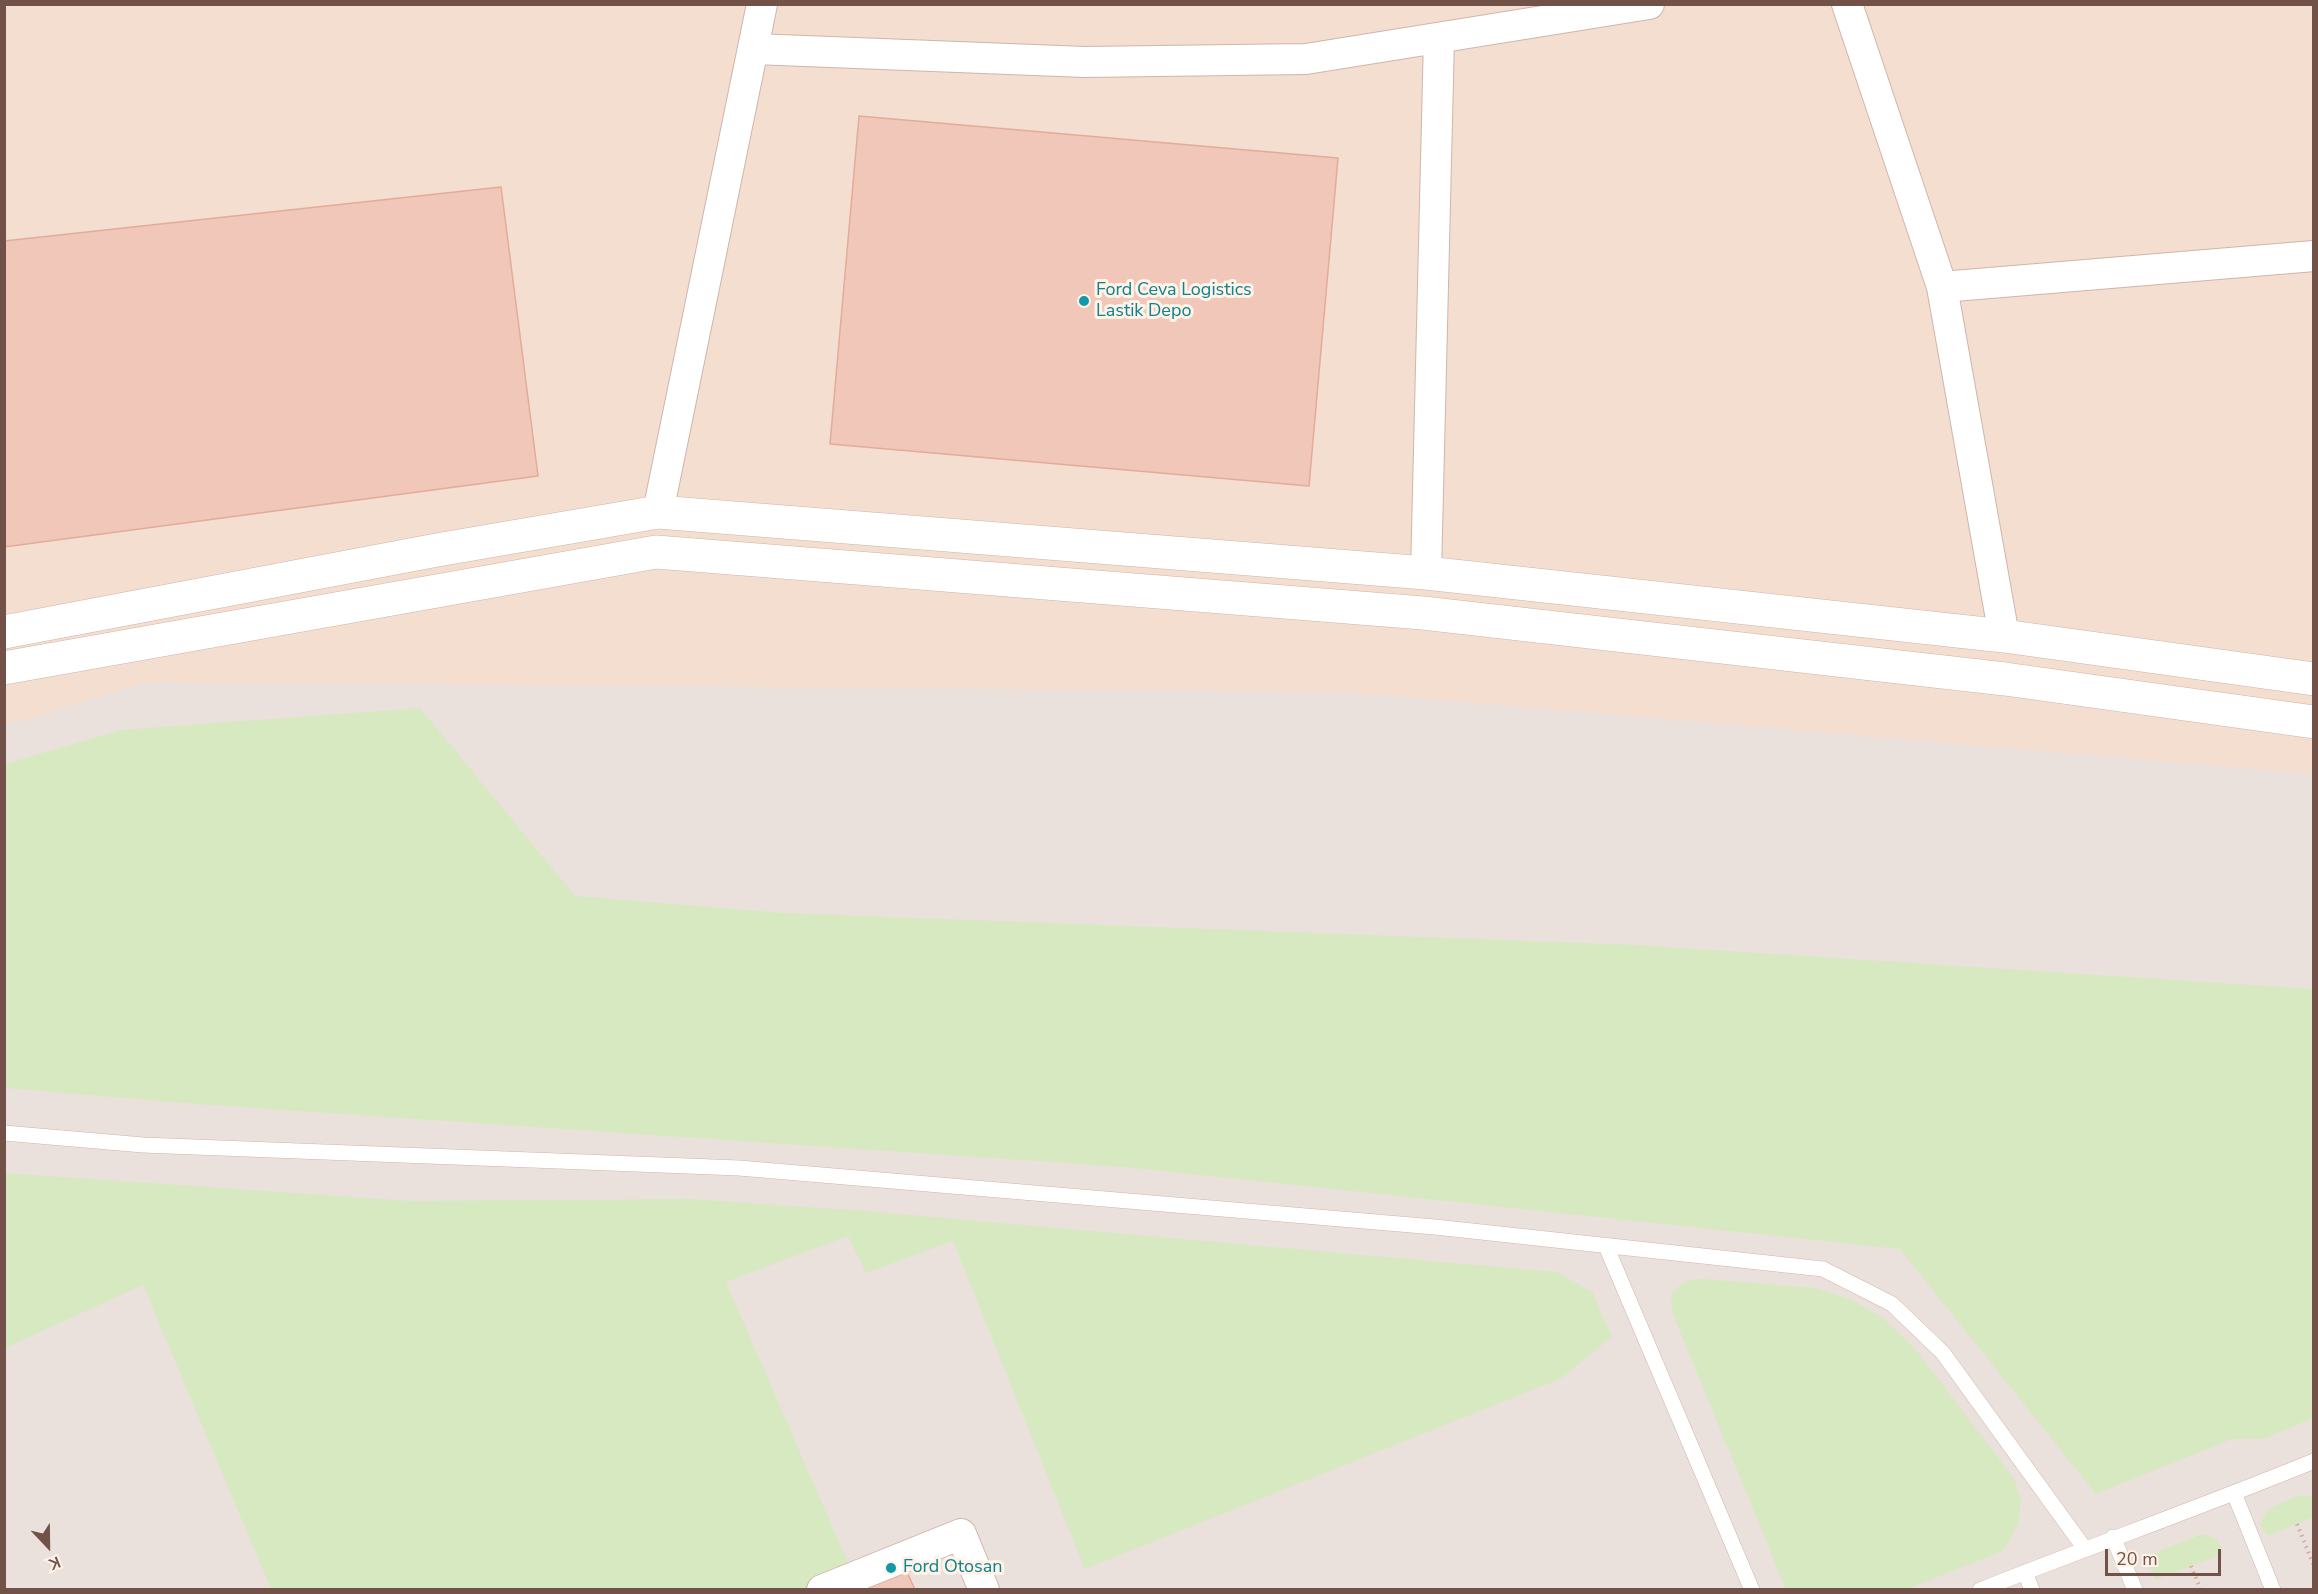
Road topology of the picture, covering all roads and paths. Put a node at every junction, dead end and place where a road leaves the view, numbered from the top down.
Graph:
1 (762, 4) edge
2 (1649, 4) edge
3 (1847, 4) edge
4 (1439, 38) junction
5 (754, 49) junction
6 (2313, 256) edge
7 (1942, 287) junction
8 (658, 512) junction
9 (1426, 573) junction
10 (4, 632) edge
11 (2004, 636) junction
12 (4, 668) edge
13 (2313, 679) edge
14 (2313, 722) edge
15 (4, 1133) edge
16 (1606, 1246) junction
17 (2313, 1461) edge
18 (2234, 1493) junction
19 (2296, 1524) dead end
20 (2113, 1537) junction
21 (2085, 1548) junction
22 (2191, 1566) dead end
23 (2313, 1566) edge
24 (2025, 1572) junction
25 (822, 1590) edge
26 (984, 1590) edge
27 (1752, 1590) edge
28 (1980, 1590) edge
29 (2032, 1590) edge
30 (2135, 1590) edge
31 (2200, 1590) edge
32 (2273, 1590) edge

1 - 5 street
2 - 4 street
3 - 7 street
4 - 5 street
4 - 9 street
5 - 8 street
6 - 7 street
7 - 11 street
8 - 9 main road
8 - 10 main road
9 - 11 main road
11 - 13 main road
12 - 14 main road
15 - 16 lane
16 - 21 lane
16 - 27 lane
17 - 18 lane
18 - 20 lane
18 - 32 lane
19 - 23 path
20 - 21 lane
20 - 30 lane
21 - 24 lane
22 - 31 path
24 - 28 lane
24 - 29 lane
25 - 26 street

